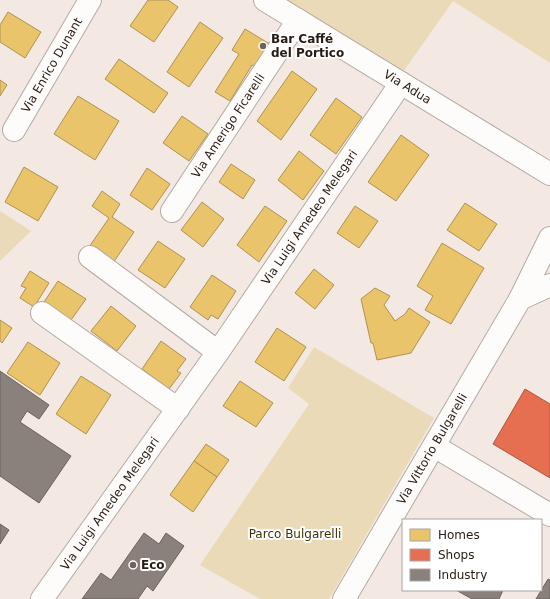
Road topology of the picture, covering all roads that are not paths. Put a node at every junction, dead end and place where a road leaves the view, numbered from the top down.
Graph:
1 (90, 0) edge
2 (265, 0) edge
3 (298, 20) junction
4 (401, 83) junction
5 (14, 130) dead end
6 (550, 174) edge
7 (172, 211) dead end
8 (550, 238) edge
9 (90, 257) dead end
10 (550, 285) edge
11 (520, 299) junction
12 (42, 313) dead end
13 (218, 352) junction
14 (178, 409) junction
15 (434, 446) junction
16 (550, 516) edge
17 (42, 599) edge
18 (344, 599) edge

1 - 5 street, Via Enrico Dunant
2 - 3 street, Via Adua
3 - 4 street, Via Adua
3 - 7 street, Via Amerigo Ficarelli
4 - 6 street, Via Adua
4 - 13 street, Via Luigi Amedeo Melegari
8 - 11 street, Via Vittorio Bulgarelli
9 - 13 street
10 - 11 street
11 - 15 street, Via Vittorio Bulgarelli
12 - 14 street
13 - 14 street, Via Luigi Amedeo Melegari
14 - 17 street, Via Luigi Amedeo Melegari
15 - 16 street
15 - 18 street, Via Vittorio Bulgarelli

